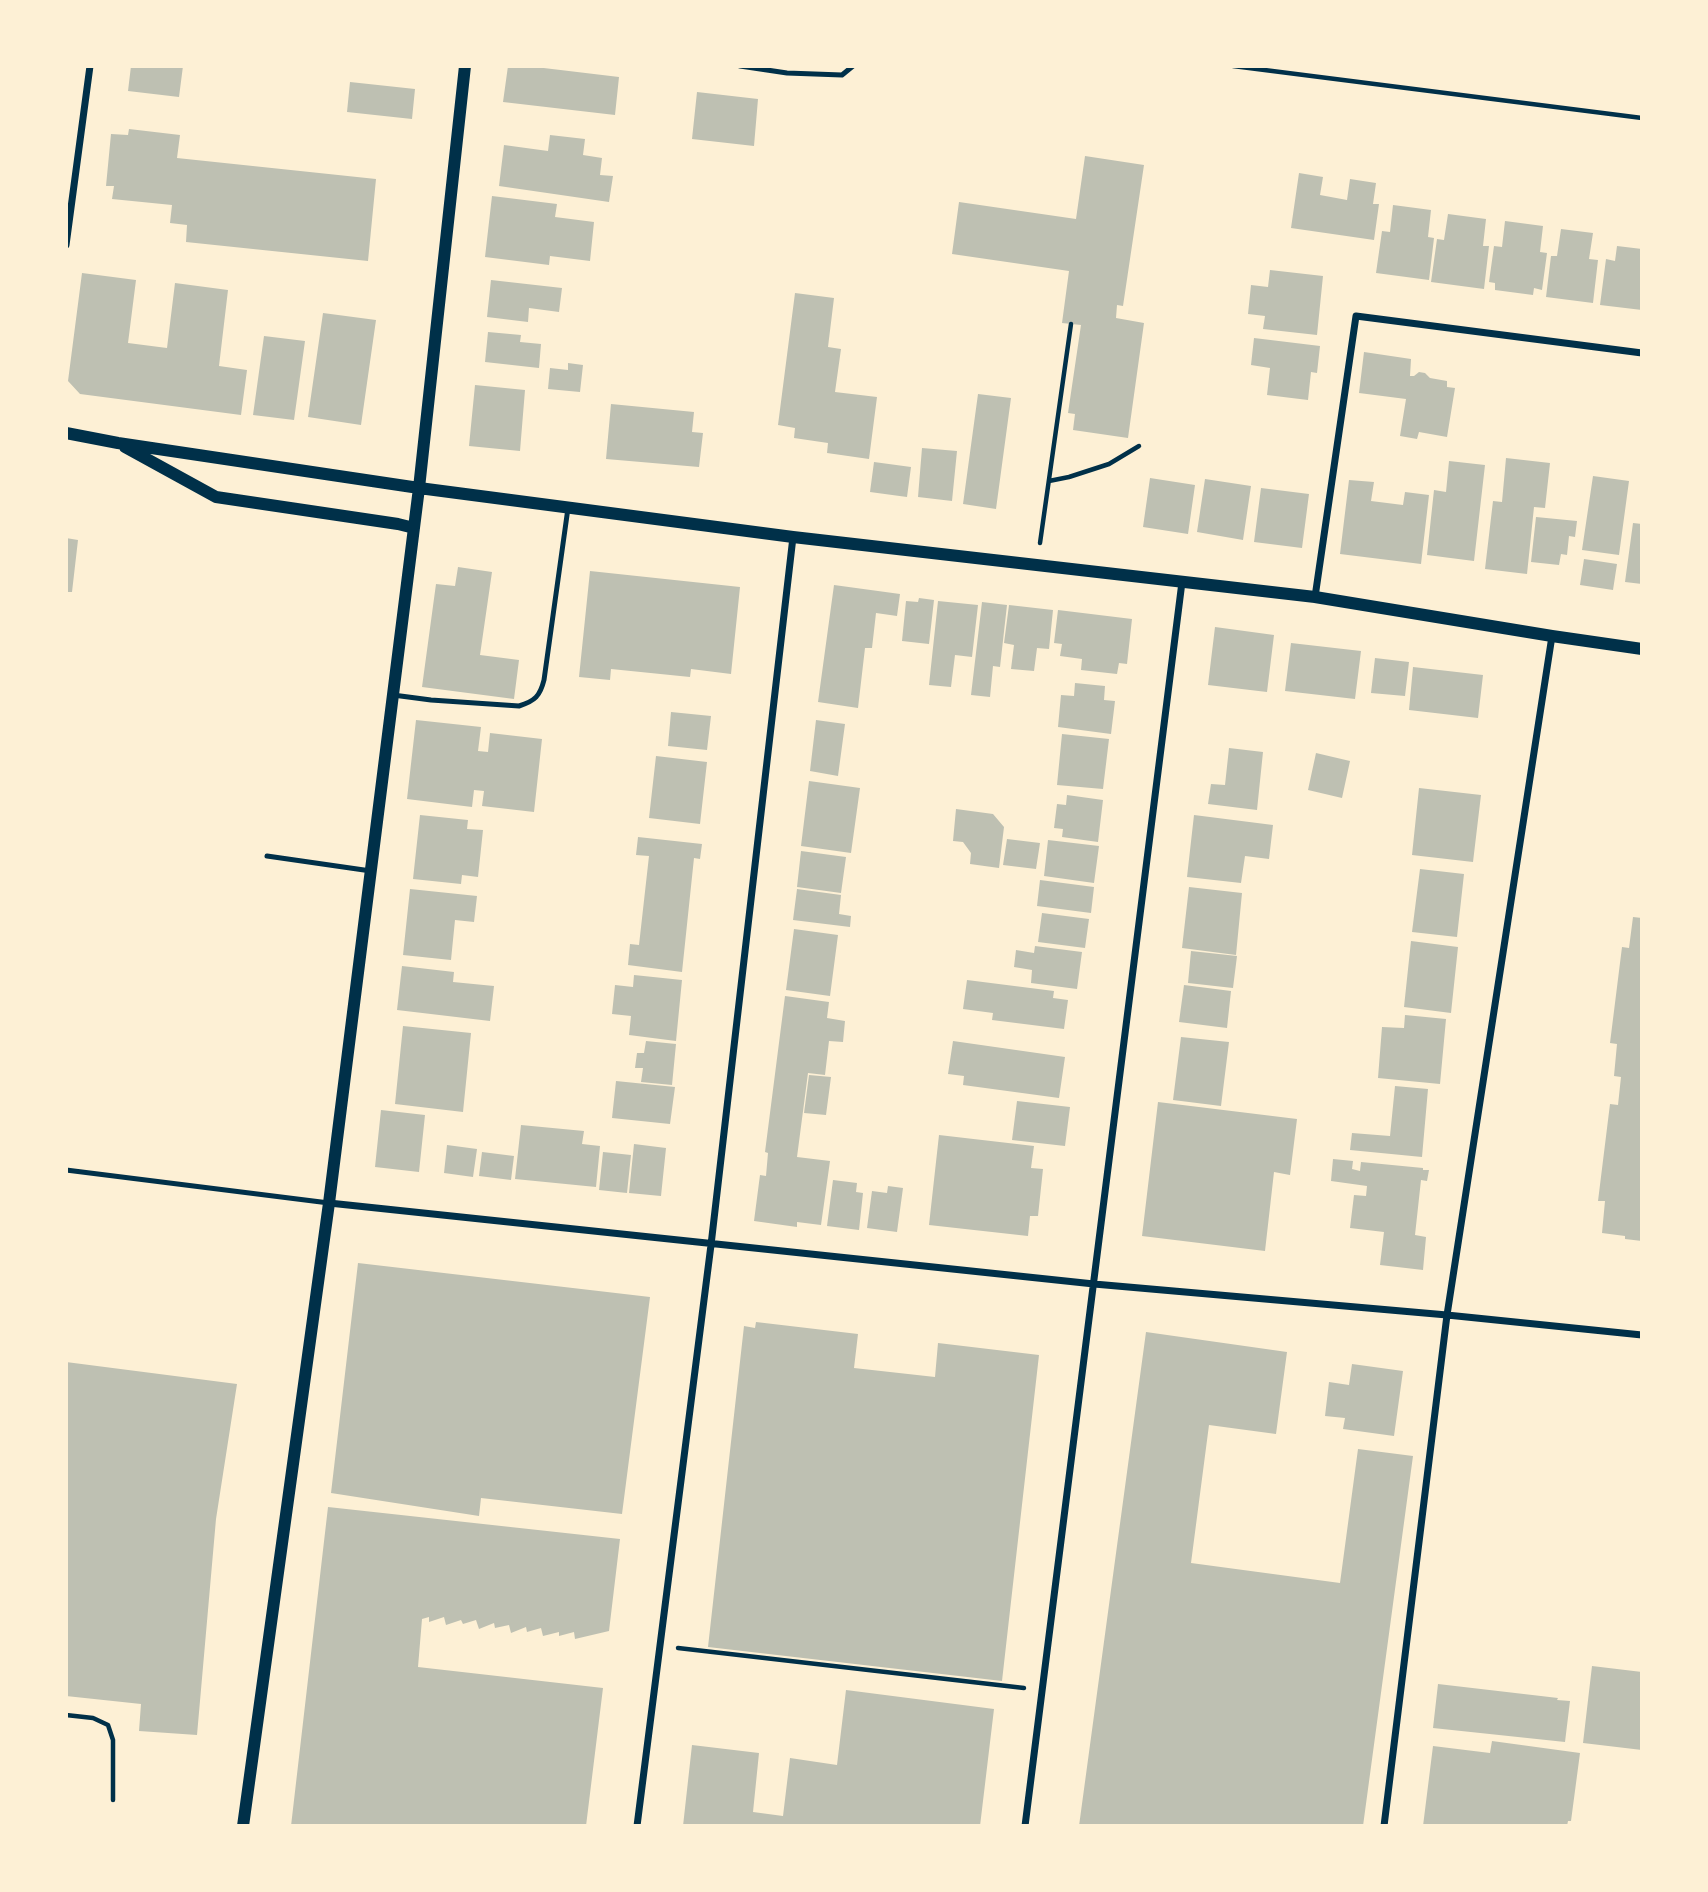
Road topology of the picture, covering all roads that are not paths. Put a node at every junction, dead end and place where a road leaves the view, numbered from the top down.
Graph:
1 (90, 66) edge
2 (465, 66) edge
3 (740, 66) edge
4 (853, 66) edge
5 (66, 245) edge
6 (1642, 353) edge
7 (66, 433) edge
8 (118, 443) junction
9 (419, 488) junction
10 (568, 508) junction
11 (414, 528) junction
12 (793, 537) junction
13 (1182, 582) junction
14 (1315, 597) junction
15 (1552, 636) junction
16 (1642, 649) edge
17 (393, 695) junction
18 (267, 856) dead end
19 (371, 871) junction
20 (66, 1170) edge
21 (329, 1203) junction
22 (711, 1245) junction
23 (1094, 1284) junction
24 (1447, 1315) junction
25 (1642, 1335) edge
26 (243, 1825) edge
27 (637, 1825) edge
28 (1025, 1825) edge
29 (1384, 1825) edge

1 - 5 street
2 - 9 street
3 - 4 lane
6 - 14 street
7 - 8 street
8 - 9 street
8 - 11 street
9 - 10 street
9 - 11 street
10 - 12 street
10 - 17 lane
11 - 17 street
12 - 13 street
12 - 22 street
13 - 14 street
13 - 23 street
14 - 15 street
15 - 16 street
15 - 24 street
17 - 19 street
18 - 19 lane
19 - 21 street
20 - 21 lane
21 - 22 street
21 - 26 street
22 - 23 street
22 - 27 street
23 - 24 street
23 - 28 street
24 - 25 street
24 - 29 street

